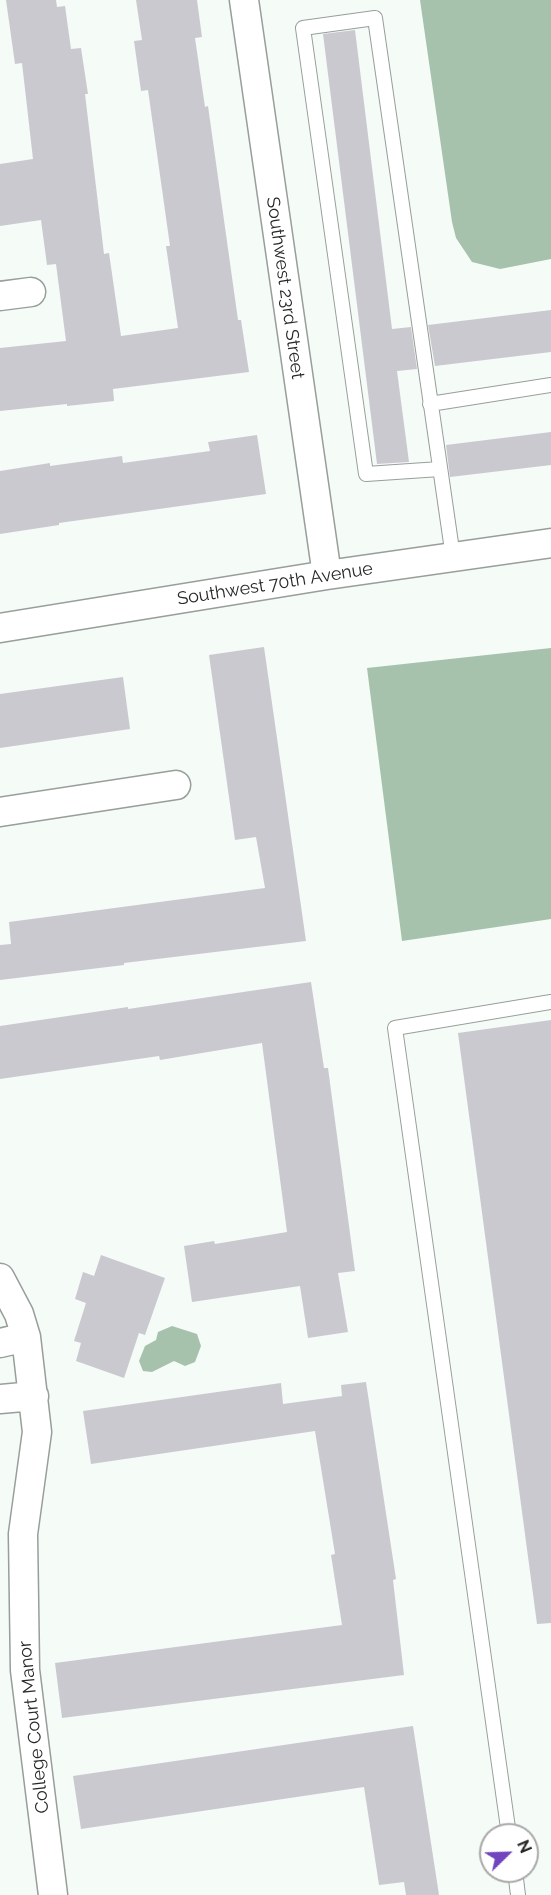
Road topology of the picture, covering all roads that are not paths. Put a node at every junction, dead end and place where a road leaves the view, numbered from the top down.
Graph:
1 (244, 0) edge
2 (31, 292) dead end
3 (0, 296) edge
4 (551, 385) edge
5 (430, 404) junction
6 (440, 469) junction
7 (551, 543) edge
8 (453, 557) junction
9 (327, 575) junction
10 (0, 628) edge
11 (176, 785) dead end
12 (0, 812) edge
13 (551, 1002) edge
14 (0, 1278) edge
15 (13, 1340) edge
16 (34, 1396) junction
17 (0, 1399) edge
18 (507, 1823) edge
19 (53, 1895) edge

1 - 9 street, Southwest 23rd Street
2 - 3 street
4 - 5 lane
5 - 6 lane
5 - 6 lane
6 - 8 lane
7 - 8 street, Southwest 70th Avenue
8 - 9 street, Southwest 70th Avenue
9 - 10 street, Southwest 70th Avenue
11 - 12 street
13 - 18 lane
14 - 15 street, College Court Manor
15 - 16 street, College Court Manor
16 - 17 street
16 - 19 street, College Court Manor

